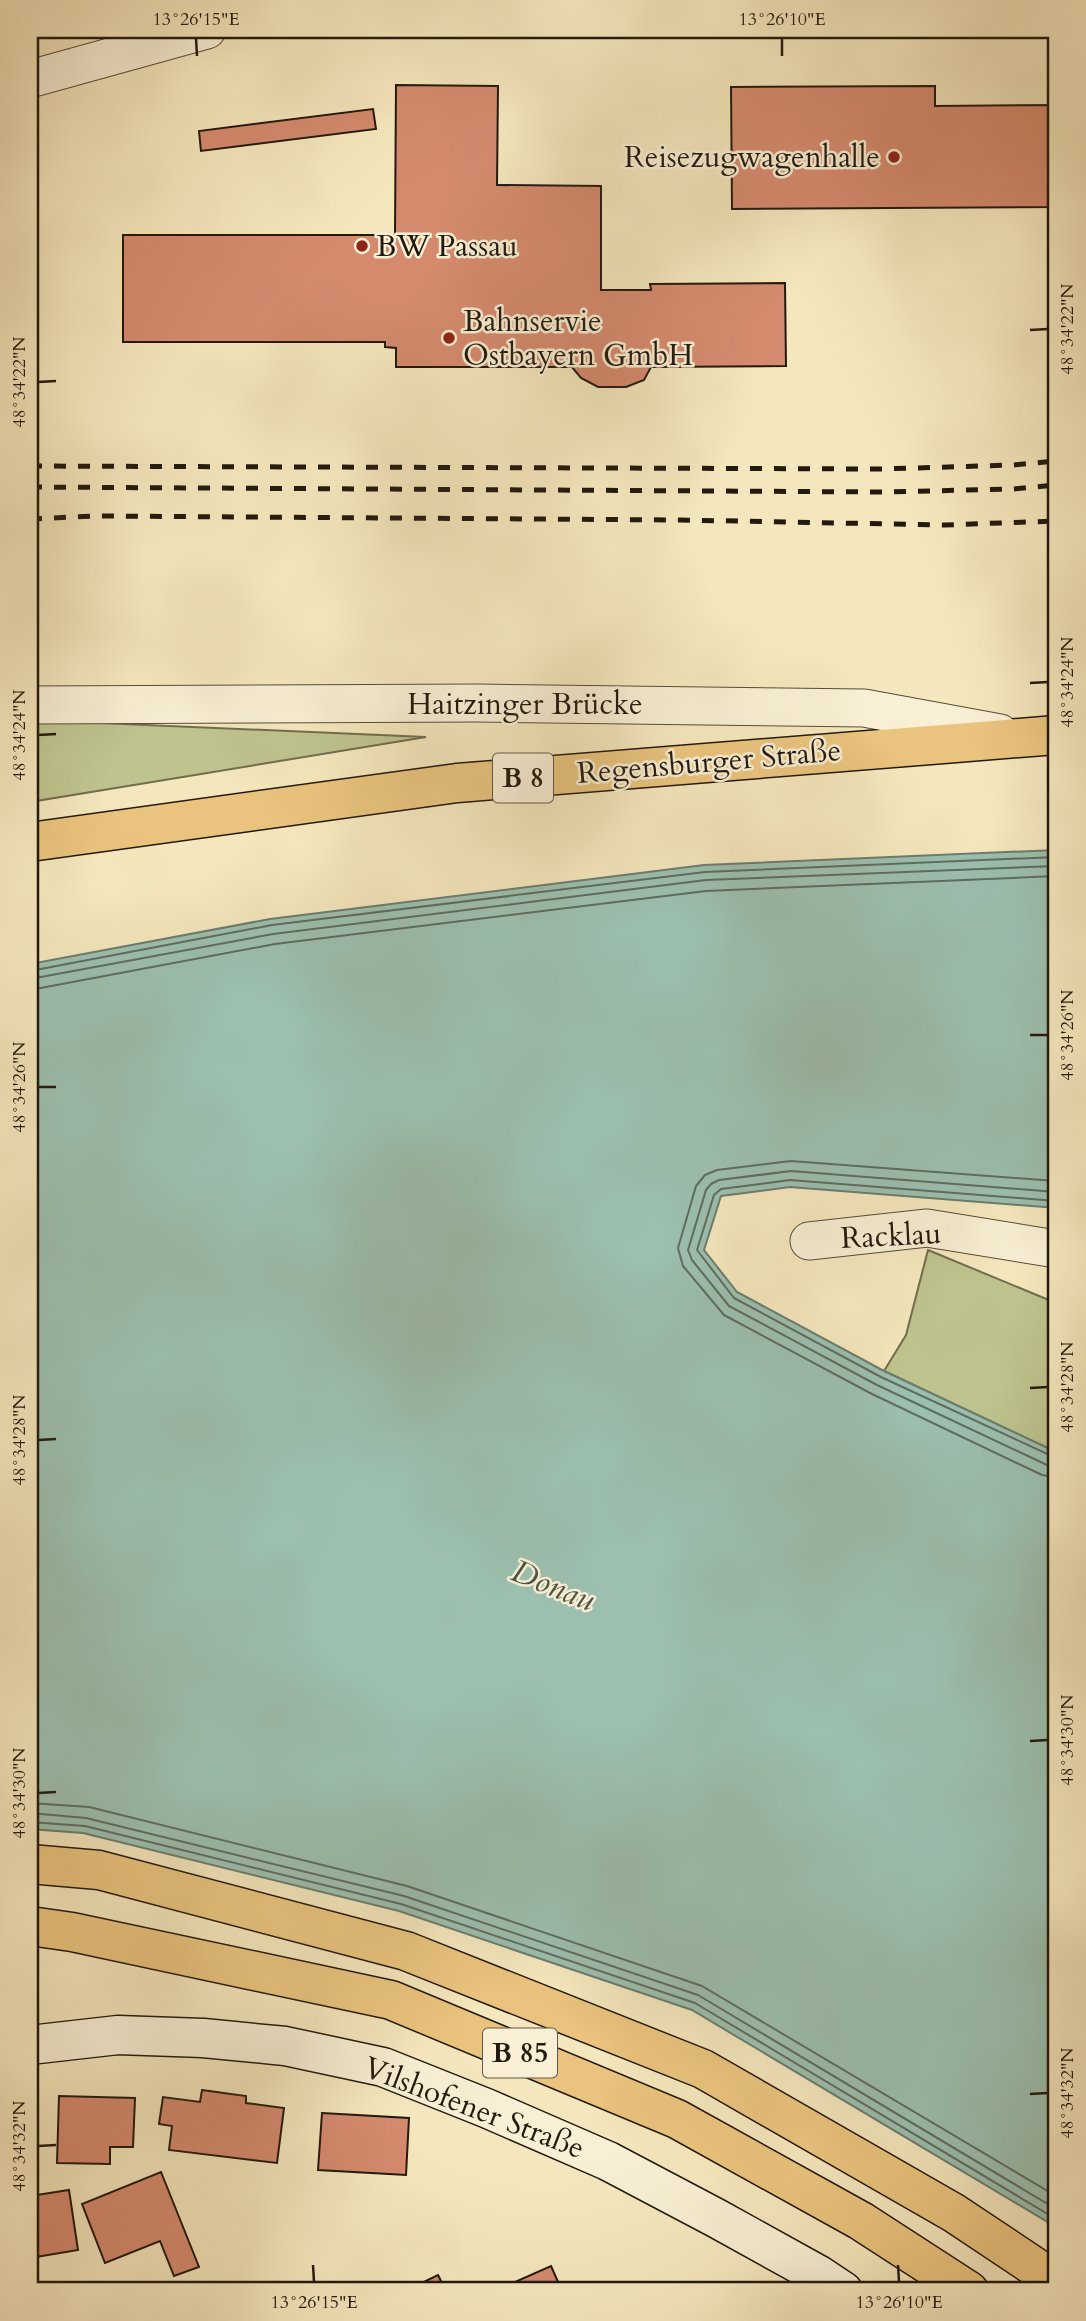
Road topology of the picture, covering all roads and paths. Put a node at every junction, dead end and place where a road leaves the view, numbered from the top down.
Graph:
1 (207, 30) edge
2 (30, 79) edge
3 (30, 705) edge
4 (1056, 735) edge
5 (1018, 737) junction
6 (30, 842) edge
7 (809, 1241) dead end
8 (1056, 1249) edge
9 (30, 1864) edge
10 (30, 1926) edge
11 (30, 2045) edge
12 (1056, 2281) edge
13 (843, 2291) edge
14 (969, 2291) edge

1 - 2 street
3 - 5 street, Haitzinger Brücke
4 - 5 main road, Regensburger Straße / B 8
5 - 6 main road, Regensburger Straße / B 8
7 - 8 street, Racklau
9 - 12 main road, B 85
10 - 14 main road, B 85
11 - 13 street, Vilshofener Straße

